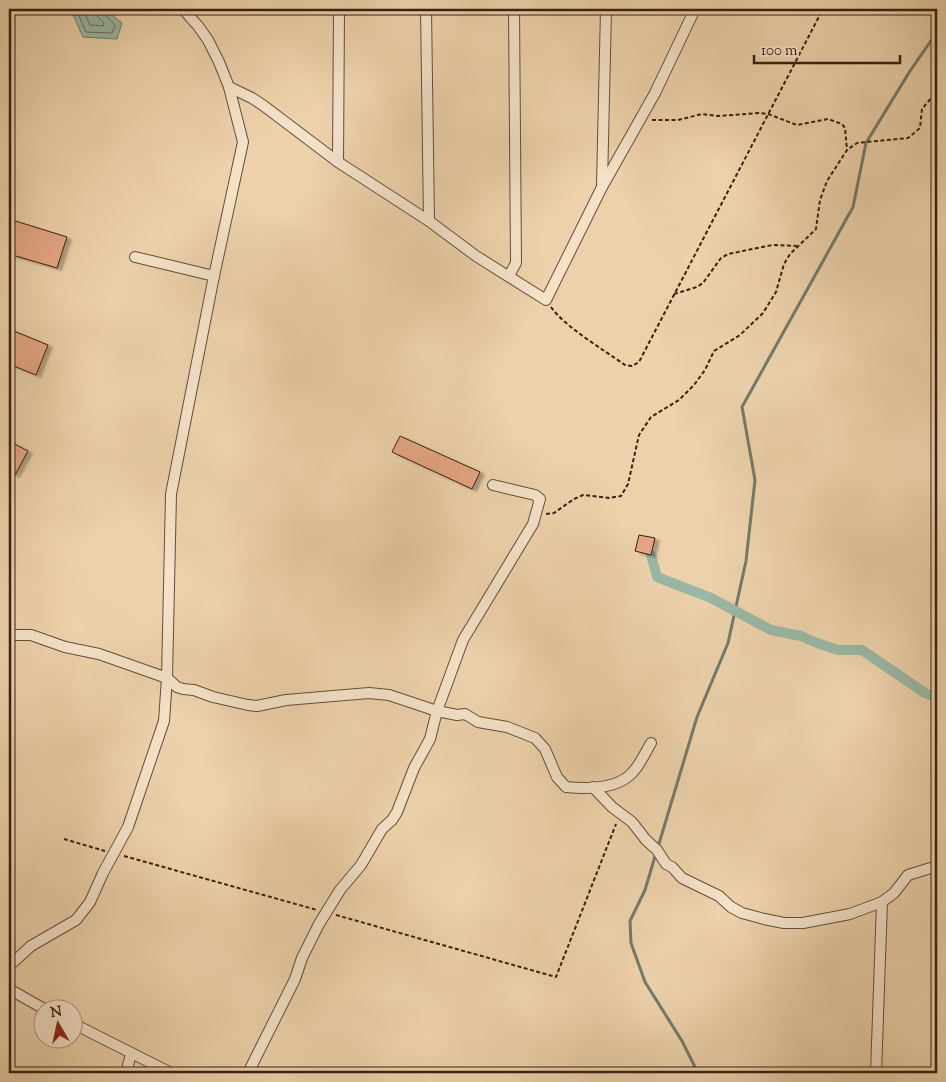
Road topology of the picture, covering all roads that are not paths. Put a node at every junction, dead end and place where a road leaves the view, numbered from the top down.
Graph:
1 (183, 9) edge
2 (339, 9) edge
3 (426, 9) edge
4 (514, 9) edge
5 (606, 9) edge
6 (695, 9) edge
7 (229, 88) junction
8 (338, 162) junction
9 (602, 187) junction
10 (429, 221) junction
11 (135, 257) dead end
12 (214, 276) junction
13 (509, 276) junction
14 (493, 484) dead end
15 (9, 635) edge
16 (167, 678) junction
17 (437, 711) junction
18 (651, 743) dead end
19 (594, 787) junction
20 (937, 866) edge
21 (882, 902) junction
22 (9, 966) edge
23 (9, 990) edge
24 (32, 1002) edge
25 (82, 1028) edge
26 (131, 1054) junction
27 (126, 1073) edge
28 (171, 1073) edge
29 (248, 1073) edge
30 (876, 1073) edge

1 - 7 street
2 - 8 street
3 - 10 street
4 - 13 street
5 - 9 street
6 - 9 street
7 - 8 street
7 - 12 street
8 - 10 street
9 - 13 street
10 - 13 street
11 - 12 street
12 - 16 street
14 - 17 street
15 - 16 street
16 - 17 street
16 - 22 street
17 - 19 street
17 - 29 street
18 - 19 street
19 - 21 street
20 - 21 street
21 - 30 street
23 - 24 street
25 - 26 street
26 - 27 street
26 - 28 street

